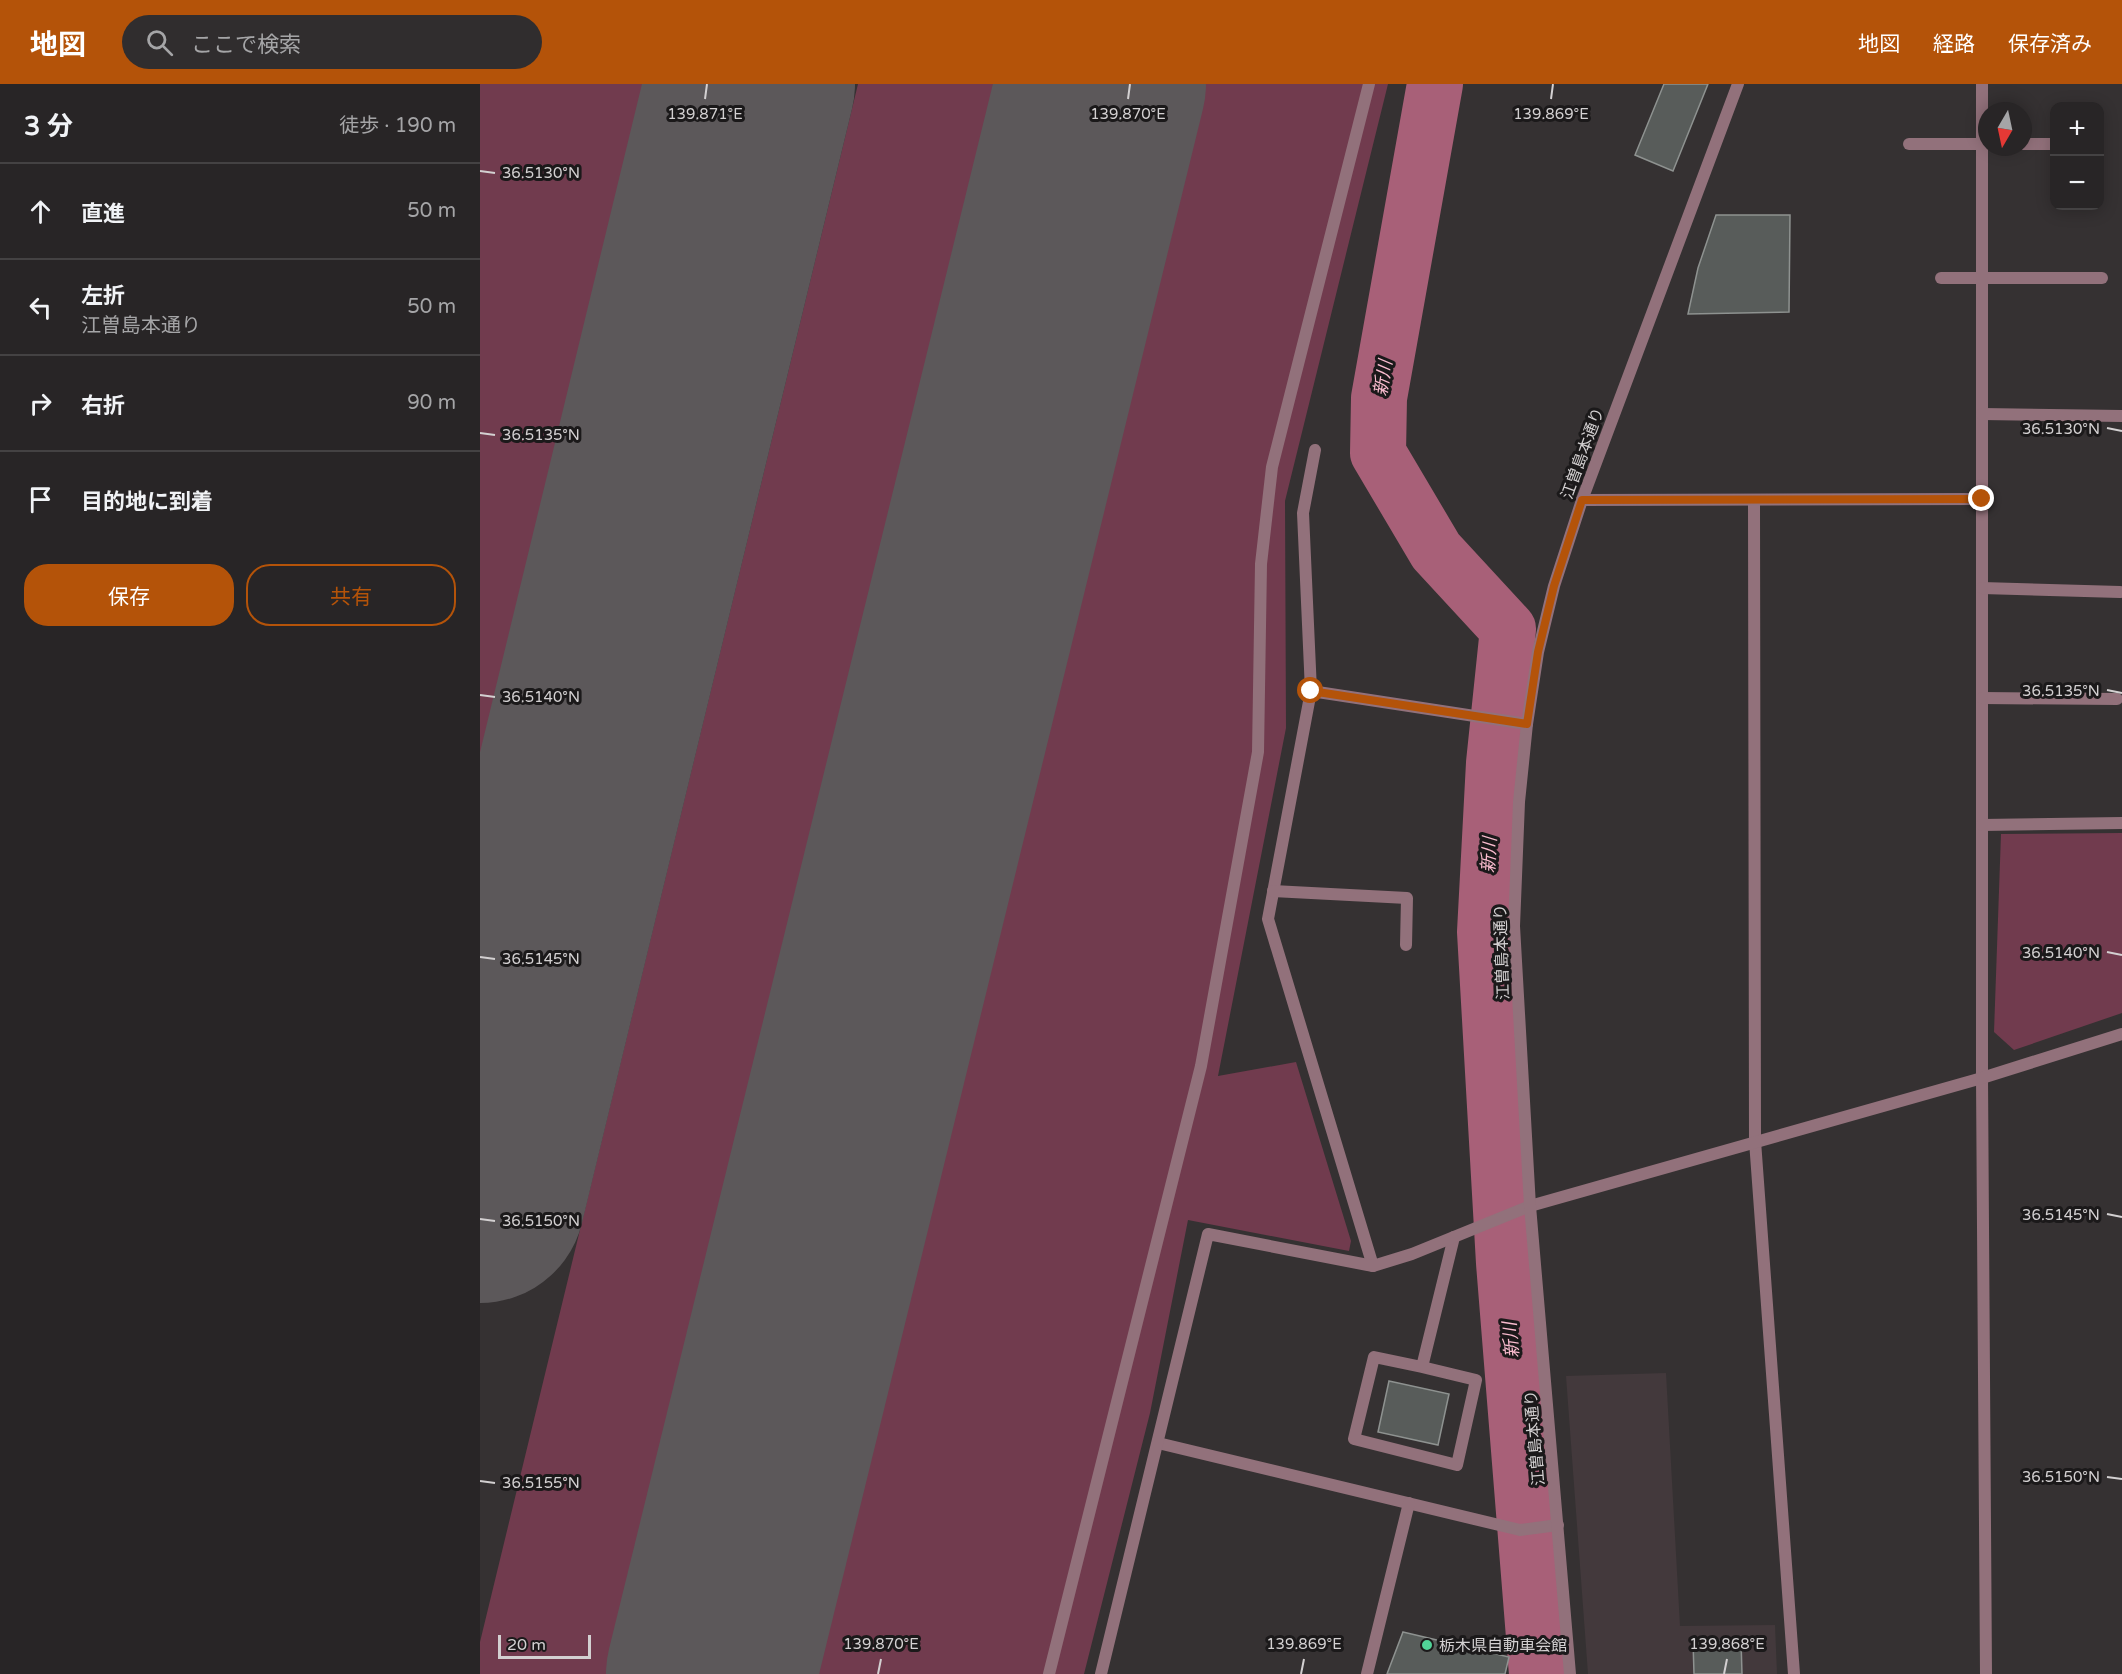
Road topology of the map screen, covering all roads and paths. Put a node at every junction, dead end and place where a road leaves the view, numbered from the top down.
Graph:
1 (1369, 84) edge
2 (1738, 84) edge
3 (1982, 84) edge
4 (1983, 102) edge
5 (1909, 144) dead end
6 (1978, 144) edge
7 (2032, 144) edge
8 (2050, 144) edge
9 (1984, 156) edge
10 (1941, 278) dead end
11 (1982, 278) junction
12 (2102, 278) dead end
13 (1982, 414) junction
14 (2122, 416) edge
15 (1315, 450) dead end
16 (1982, 499) junction
17 (1582, 500) junction
18 (1754, 501) junction
19 (1982, 588) junction
20 (2120, 592) dead end
21 (1311, 691) junction
22 (1982, 698) junction
23 (2117, 699) dead end
24 (1527, 724) junction
25 (2122, 824) edge
26 (1982, 825) junction
27 (1273, 891) junction
28 (1406, 945) dead end
29 (2122, 1034) edge
30 (1982, 1078) junction
31 (1755, 1141) junction
32 (1530, 1206) junction
33 (1454, 1237) junction
34 (1373, 1266) junction
35 (1422, 1366) junction
36 (1158, 1443) junction
37 (1409, 1503) junction
38 (1558, 1525) junction
39 (1049, 1674) edge
40 (1101, 1674) edge
41 (1367, 1674) edge
42 (1570, 1674) edge
43 (1794, 1674) edge
44 (1986, 1674) edge

1 - 39 street
2 - 17 street, 江曽島本通り
3 - 4 street
5 - 6 street
7 - 8 street
9 - 11 street
10 - 11 street
11 - 12 street
11 - 13 street
13 - 14 street
13 - 16 street
15 - 21 street
16 - 18 street
16 - 19 street
17 - 18 street
17 - 24 street, 江曽島本通り
18 - 31 street
19 - 20 street
19 - 22 street
21 - 24 street
21 - 27 street
22 - 23 street
22 - 26 street
24 - 32 street, 江曽島本通り
25 - 26 street
26 - 30 street
27 - 28 street
27 - 34 street
29 - 30 street
30 - 31 street
30 - 44 street
31 - 32 street
31 - 43 street
32 - 33 street
32 - 38 street, 江曽島本通り
33 - 34 street
33 - 35 street
34 - 36 street
35 - 35 street
36 - 37 street
36 - 40 street
37 - 38 street
37 - 41 street
38 - 42 street, 江曽島本通り

